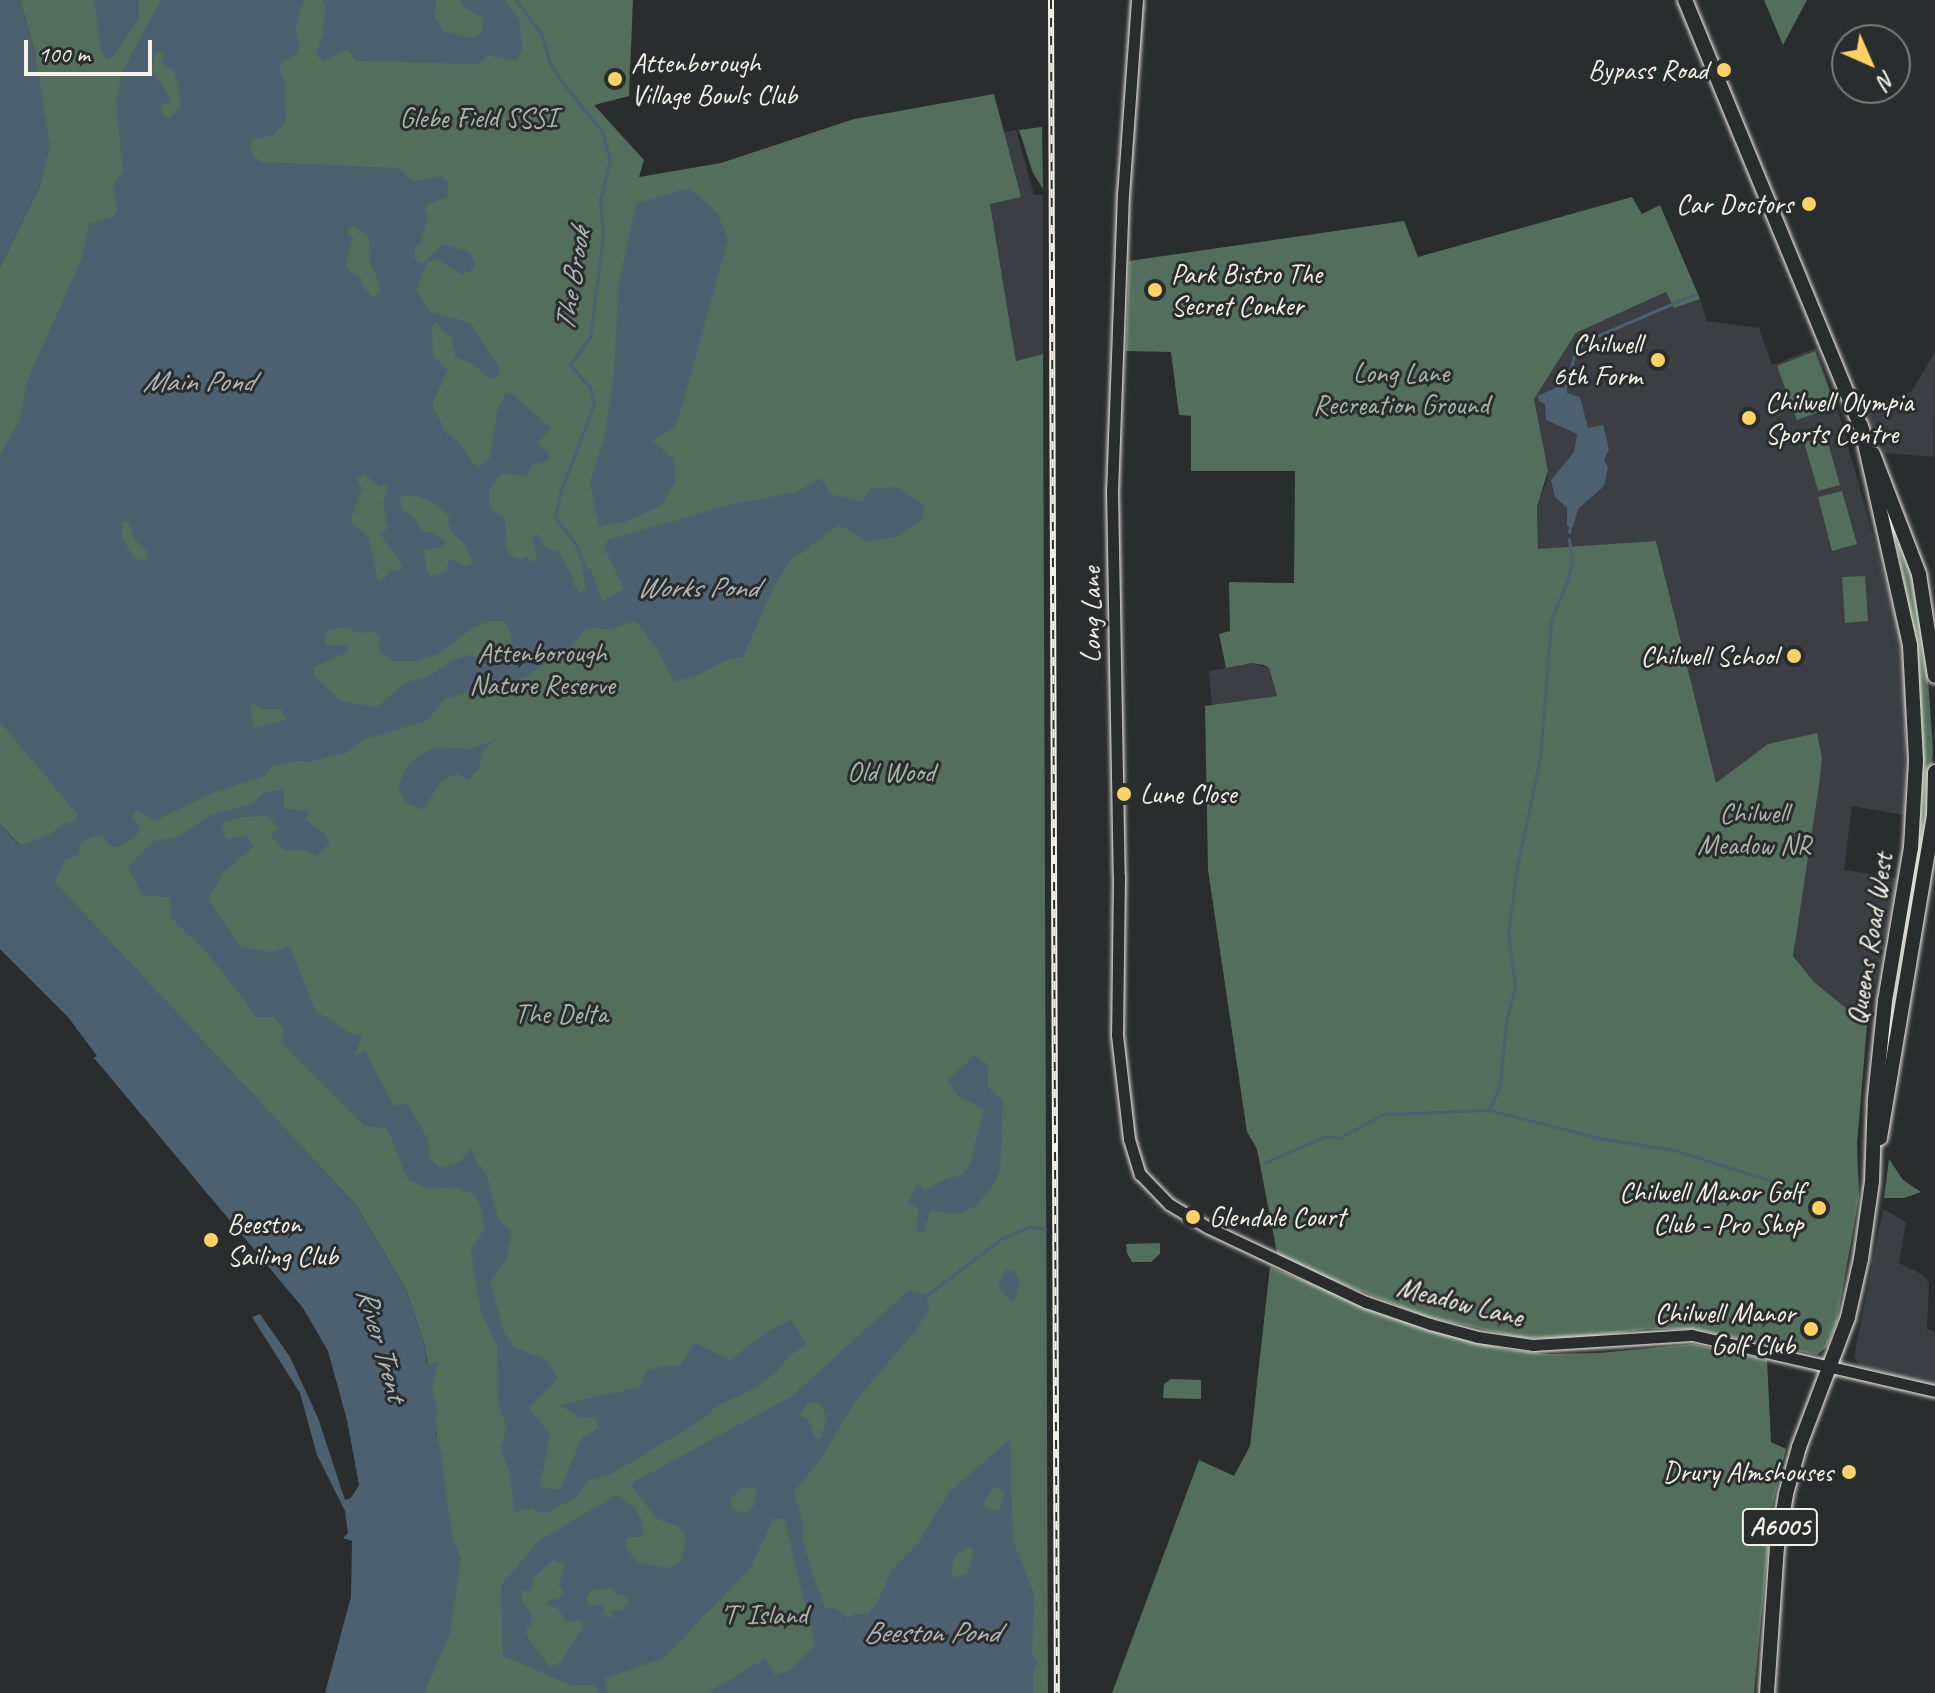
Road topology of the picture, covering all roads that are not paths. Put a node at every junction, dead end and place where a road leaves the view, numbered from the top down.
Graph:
1 (1137, 0) edge
2 (1685, 0) edge
3 (1861, 425) junction
4 (1935, 676) edge
5 (1935, 772) edge
6 (1872, 1182) junction
7 (1179, 1212) joint
8 (1830, 1368) junction
9 (1935, 1391) edge
10 (1767, 1693) edge

1 - 7 street, Long Lane
2 - 3 main road, A6005
3 - 4 main road, A6005
3 - 6 main road, Queens Road West / A6005
5 - 6 main road, Queens Road West / A6005
6 - 8 main road, Queens Road West / A6005
7 - 8 street, Meadow Lane
8 - 9 street, Meadow Lane
8 - 10 main road, Queens Road West / A6005

